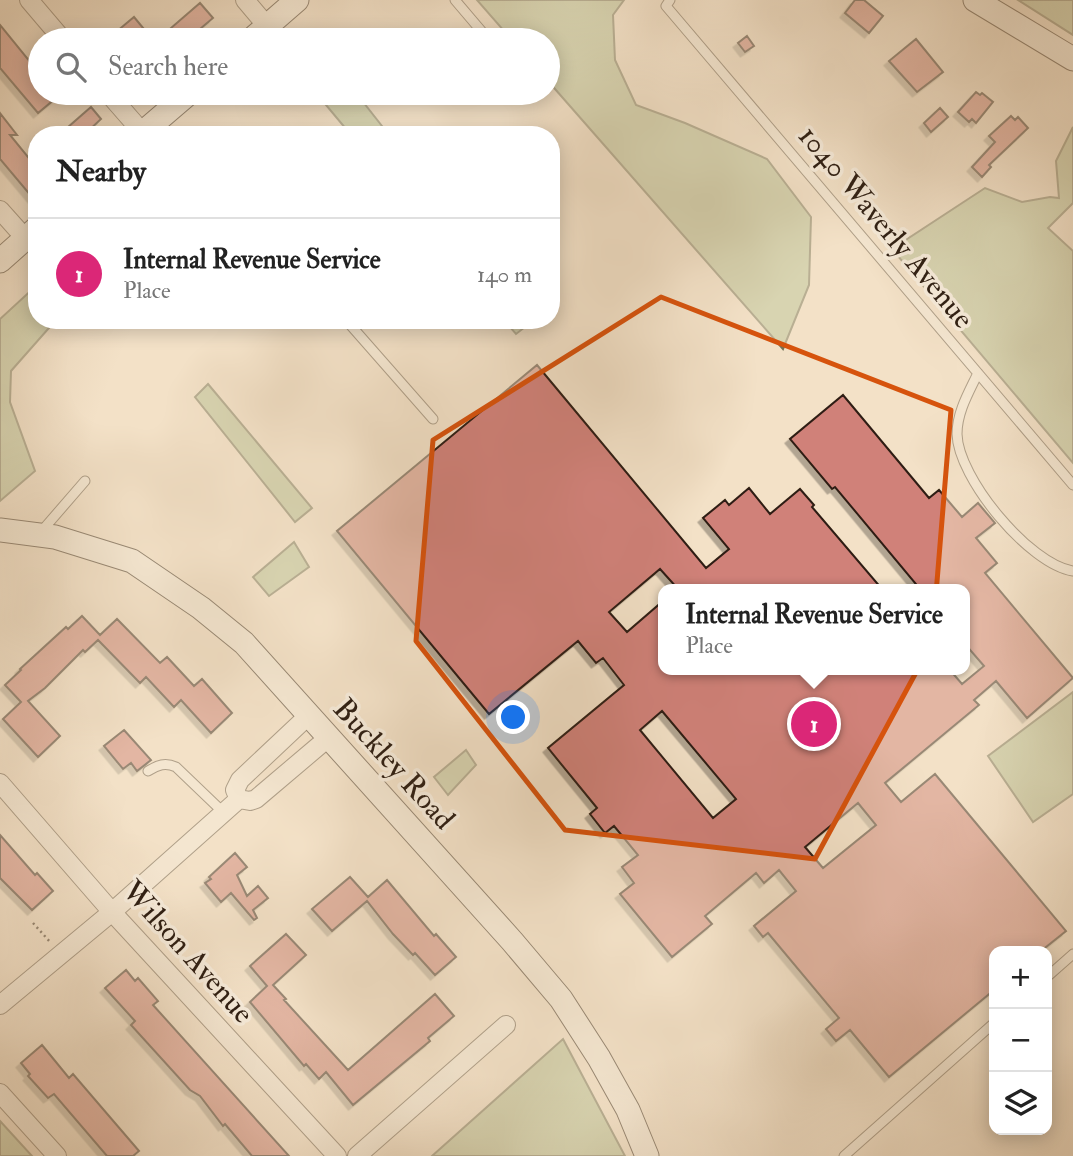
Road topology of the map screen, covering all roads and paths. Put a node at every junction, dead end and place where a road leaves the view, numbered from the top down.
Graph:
1 (29, 0) edge
2 (245, 0) edge
3 (297, 0) edge
4 (455, 0) edge
5 (670, 0) edge
6 (975, 0) edge
7 (53, 28) edge
8 (257, 28) edge
9 (265, 28) edge
10 (479, 28) edge
11 (1073, 59) edge
12 (118, 105) edge
13 (175, 105) edge
14 (135, 126) edge
15 (150, 126) edge
16 (0, 210) edge
17 (28, 231) edge
18 (28, 236) edge
19 (0, 261) edge
20 (354, 329) edge
21 (978, 373) junction
22 (433, 419) dead end
23 (85, 481) dead end
24 (1073, 485) edge
25 (0, 530) edge
26 (39, 534) junction
27 (1073, 571) edge
28 (308, 716) junction
29 (328, 738) junction
30 (148, 771) dead end
31 (0, 783) edge
32 (239, 799) junction
33 (224, 813) junction
34 (112, 912) junction
35 (33, 923) dead end
36 (51, 943) dead end
37 (1073, 954) edge
38 (1052, 973) edge
39 (0, 1005) edge
40 (506, 1025) dead end
41 (989, 1027) edge
42 (0, 1093) edge
43 (57, 1156) edge
44 (337, 1156) edge
45 (356, 1156) edge
46 (647, 1156) edge
47 (844, 1156) edge

1 - 7 street
2 - 8 street
3 - 9 street
4 - 10 lane
5 - 21 lane, 1040 Waverly Avenue
6 - 11 street
12 - 14 street
13 - 15 street
16 - 17 street
18 - 19 street
20 - 22 lane
21 - 24 lane, 1040 Waverly Avenue
21 - 27 lane
23 - 26 lane
25 - 26 street, Buckley Road
26 - 28 street, Buckley Road
28 - 29 street, Buckley Road
28 - 32 street
29 - 32 street
29 - 46 street, Buckley Road
30 - 33 lane
31 - 34 street, Wilson Avenue
32 - 33 street
33 - 34 street
34 - 39 street
34 - 44 street, Wilson Avenue
35 - 36 path
37 - 38 lane
40 - 45 street
41 - 47 lane
42 - 43 street

